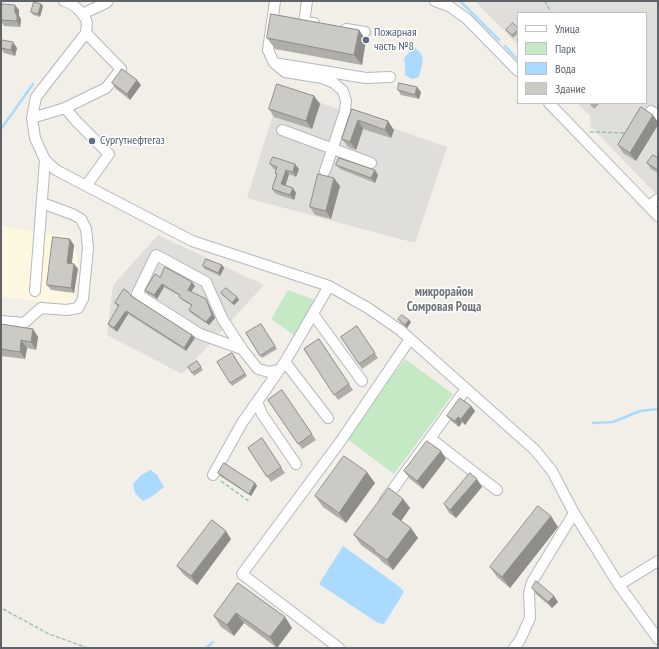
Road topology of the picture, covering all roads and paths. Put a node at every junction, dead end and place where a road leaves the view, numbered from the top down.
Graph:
1 (64, 1) edge
2 (108, 1) edge
3 (275, 1) edge
4 (307, 1) edge
5 (435, 1) edge
6 (545, 1) edge
7 (550, 12) edge
8 (82, 14) junction
9 (366, 32) dead end
10 (86, 33) junction
11 (274, 63) junction
12 (517, 70) edge
13 (390, 78) dead end
14 (550, 104) edge
15 (65, 108) junction
16 (32, 118) junction
17 (282, 130) dead end
18 (628, 133) edge
19 (581, 137) junction
20 (333, 149) junction
21 (45, 160) junction
22 (371, 163) dead end
23 (325, 171) dead end
24 (86, 186) junction
25 (658, 199) edge
26 (42, 203) junction
27 (649, 206) junction
28 (658, 216) edge
29 (329, 286) junction
30 (36, 291) dead end
31 (313, 314) junction
32 (1, 321) edge
33 (410, 339) junction
34 (242, 349) junction
35 (282, 366) junction
36 (362, 381) dead end
37 (466, 389) junction
38 (257, 402) junction
39 (328, 418) dead end
40 (430, 438) junction
41 (296, 464) dead end
42 (213, 475) joint
43 (497, 490) dead end
44 (250, 502) dead end
45 (378, 509) edge
46 (574, 513) junction
47 (658, 561) edge
48 (619, 585) junction
49 (2, 609) dead end
50 (658, 639) edge
51 (88, 648) edge
52 (339, 648) edge
53 (514, 648) edge

1 - 8 street
2 - 8 street
3 - 11 street
4 - 9 street
5 - 12 street
6 - 7 path
8 - 10 street
10 - 15 street
10 - 16 street
11 - 13 street
11 - 20 street
14 - 19 street
15 - 16 street
15 - 24 street
16 - 21 street
17 - 20 street
18 - 19 path
19 - 27 street
20 - 22 street
20 - 23 street
21 - 24 street
21 - 26 street
24 - 29 street
25 - 27 street
26 - 30 street
26 - 32 street
27 - 28 street
29 - 31 street
29 - 33 street
31 - 35 street
31 - 36 street
33 - 37 street
33 - 52 street
34 - 34 street
34 - 35 street
35 - 38 street
35 - 39 street
37 - 40 street
37 - 46 street
38 - 41 street
38 - 42 street
40 - 43 street
40 - 45 street
42 - 44 path
46 - 48 street
46 - 53 street
47 - 48 street
48 - 50 street
49 - 51 path

